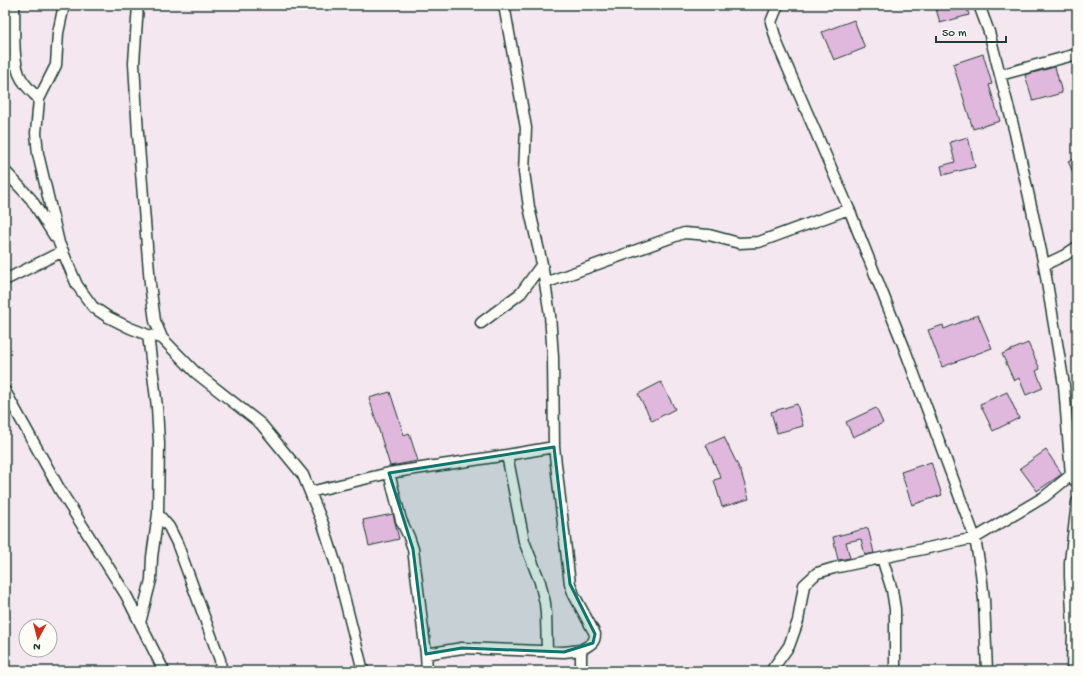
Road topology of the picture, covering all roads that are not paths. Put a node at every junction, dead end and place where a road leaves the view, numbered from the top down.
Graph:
1 (14, 5) edge
2 (64, 5) edge
3 (138, 5) edge
4 (504, 5) edge
5 (778, 5) edge
6 (979, 5) edge
7 (1077, 54) edge
8 (15, 57) junction
9 (5, 68) edge
10 (1000, 75) junction
11 (39, 99) junction
12 (5, 171) edge
13 (849, 209) junction
14 (61, 247) junction
15 (1077, 247) edge
16 (1065, 255) junction
17 (1077, 258) edge
18 (542, 264) junction
19 (1044, 265) junction
20 (5, 280) edge
21 (545, 283) junction
22 (481, 323) dead end
23 (148, 335) junction
24 (162, 338) junction
25 (5, 391) edge
26 (554, 447) junction
27 (507, 455) junction
28 (389, 473) junction
29 (1074, 478) edge
30 (310, 492) junction
31 (1077, 502) edge
32 (158, 514) junction
33 (975, 538) junction
34 (882, 558) junction
35 (1074, 578) edge
36 (140, 623) junction
37 (581, 650) junction
38 (547, 652) junction
39 (426, 654) junction
40 (164, 671) edge
41 (221, 671) edge
42 (363, 671) edge
43 (427, 671) edge
44 (581, 671) edge
45 (771, 671) edge
46 (895, 671) edge
47 (986, 671) edge
48 (1072, 671) edge

1 - 8 street
2 - 11 street
3 - 24 street
4 - 18 street
5 - 13 street
6 - 10 street
7 - 10 street
8 - 9 street
8 - 11 street
10 - 19 street
11 - 14 street
12 - 14 street
13 - 21 street
13 - 33 street
14 - 20 street
14 - 23 street
15 - 16 street
16 - 17 street
16 - 19 street
18 - 21 street
18 - 22 street
19 - 29 street
21 - 26 street
23 - 24 street
23 - 32 street
24 - 30 street
25 - 36 street
26 - 27 street
26 - 37 street
27 - 28 street
27 - 38 street
28 - 30 street
28 - 39 street
29 - 33 street
30 - 42 street
31 - 35 street
32 - 36 street
32 - 41 street
33 - 34 street
33 - 47 street
34 - 45 street
34 - 46 street
35 - 48 street
36 - 40 street
37 - 38 street
37 - 44 street
38 - 39 street
39 - 43 street

